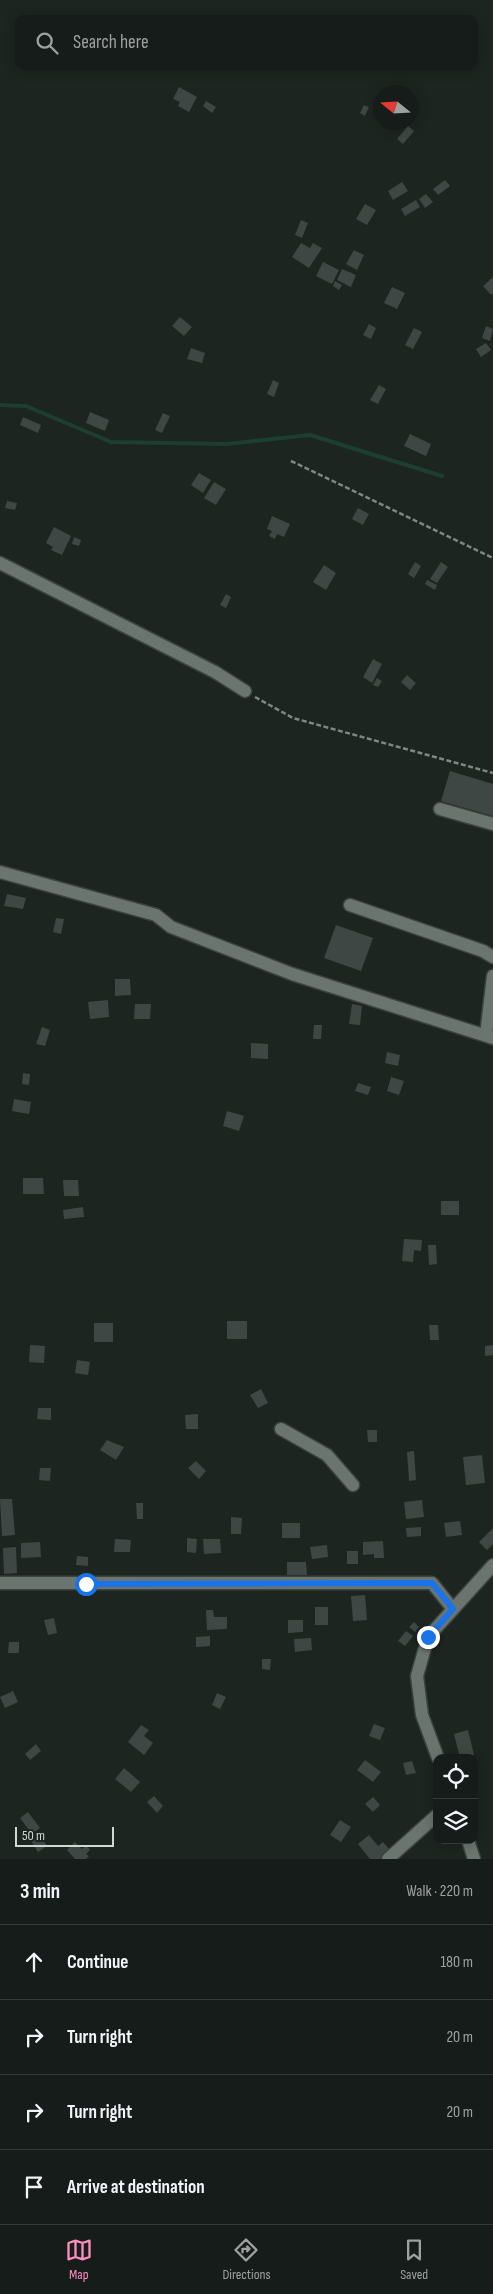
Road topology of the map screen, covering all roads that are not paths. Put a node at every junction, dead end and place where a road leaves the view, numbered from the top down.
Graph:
1 (0, 563) edge
2 (245, 691) road end
3 (440, 809) dead end
4 (493, 824) edge
5 (0, 872) edge
6 (350, 905) dead end
7 (493, 957) edge
8 (493, 976) edge
9 (490, 1036) edge
10 (281, 1429) dead end
11 (353, 1485) dead end
12 (493, 1566) edge
13 (0, 1583) edge
14 (453, 1609) junction
15 (437, 1754) edge
16 (433, 1819) edge
17 (469, 1844) edge
18 (388, 1859) edge
19 (474, 1859) edge

1 - 2 street
3 - 4 street
5 - 9 street
6 - 7 street
8 - 9 street
10 - 11 street
12 - 14 street
13 - 14 street
14 - 15 street
16 - 18 street
17 - 19 street

